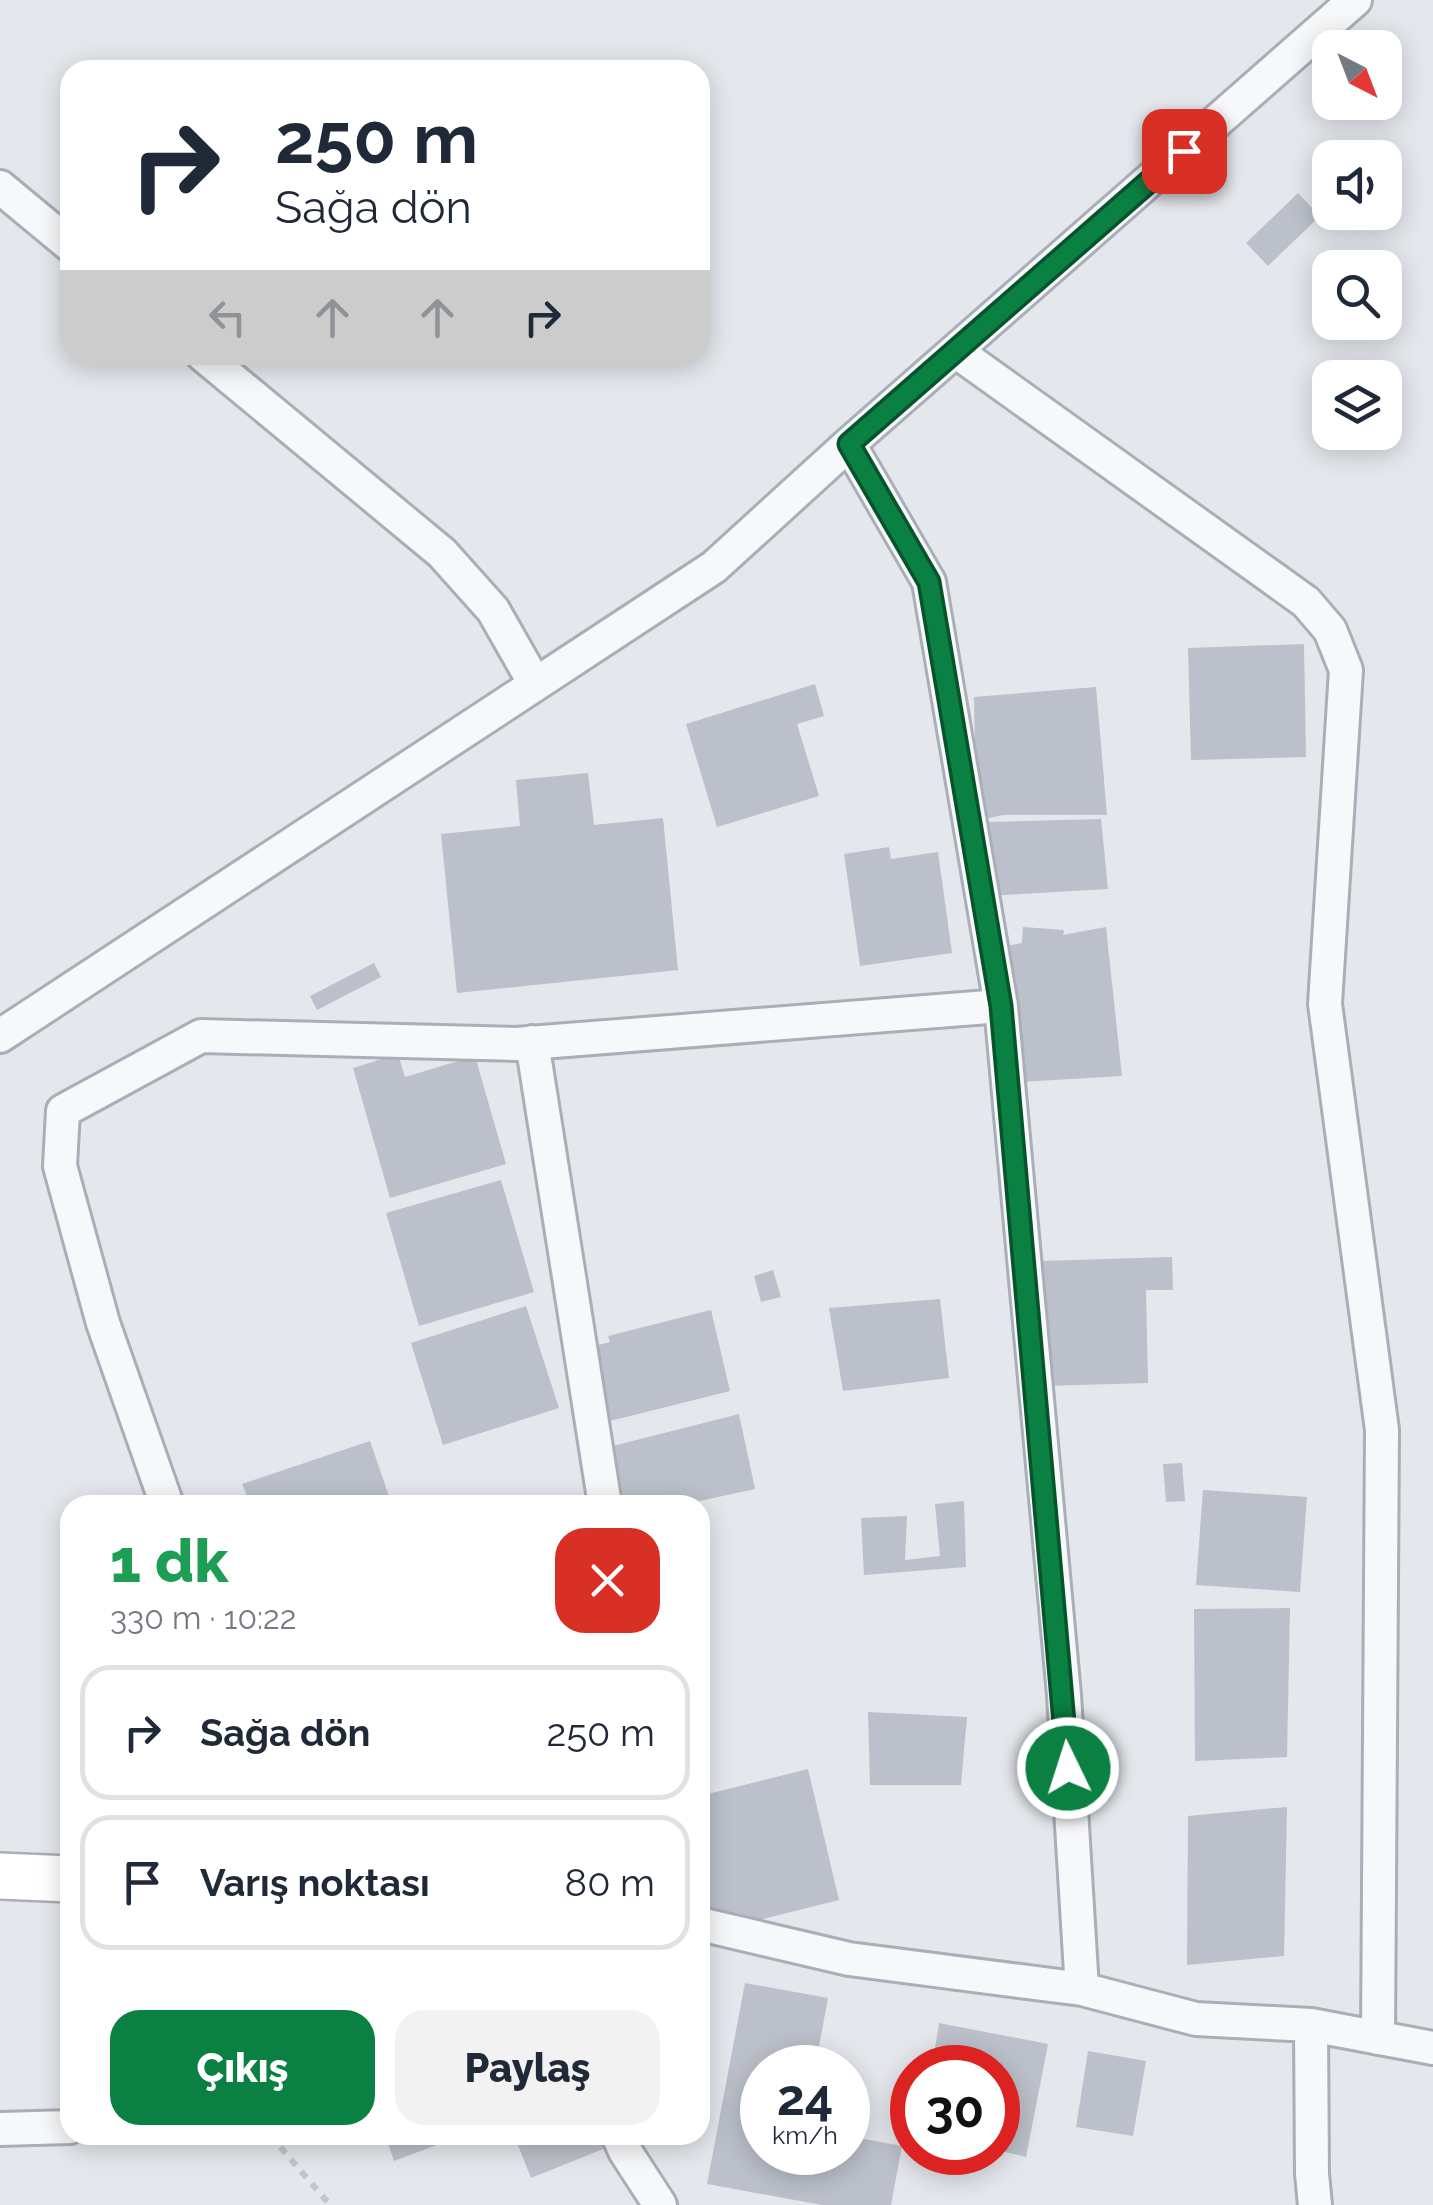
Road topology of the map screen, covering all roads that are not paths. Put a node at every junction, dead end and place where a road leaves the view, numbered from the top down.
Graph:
1 (1354, 0) edge
2 (0, 187) edge
3 (60, 237) edge
4 (956, 352) junction
5 (215, 365) edge
6 (849, 444) junction
7 (535, 684) junction
8 (1001, 1006) junction
9 (0, 1036) edge
10 (532, 1042) junction
11 (163, 1495) edge
12 (603, 1495) edge
13 (0, 1876) edge
14 (60, 1879) edge
15 (710, 1926) edge
16 (1082, 1989) junction
17 (1311, 2025) junction
18 (1378, 2038) junction
19 (1433, 2048) edge
20 (60, 2126) edge
21 (0, 2129) edge
22 (622, 2145) edge
23 (660, 2205) edge
24 (1315, 2205) edge

1 - 4 street
2 - 3 street
4 - 6 street
4 - 18 street
5 - 7 street
6 - 7 street
6 - 8 street
7 - 9 street
8 - 10 street
8 - 16 street
10 - 11 street
10 - 12 street
13 - 14 street
15 - 16 street
16 - 17 street
17 - 18 street
17 - 24 street
18 - 19 street
20 - 21 street
22 - 23 street

